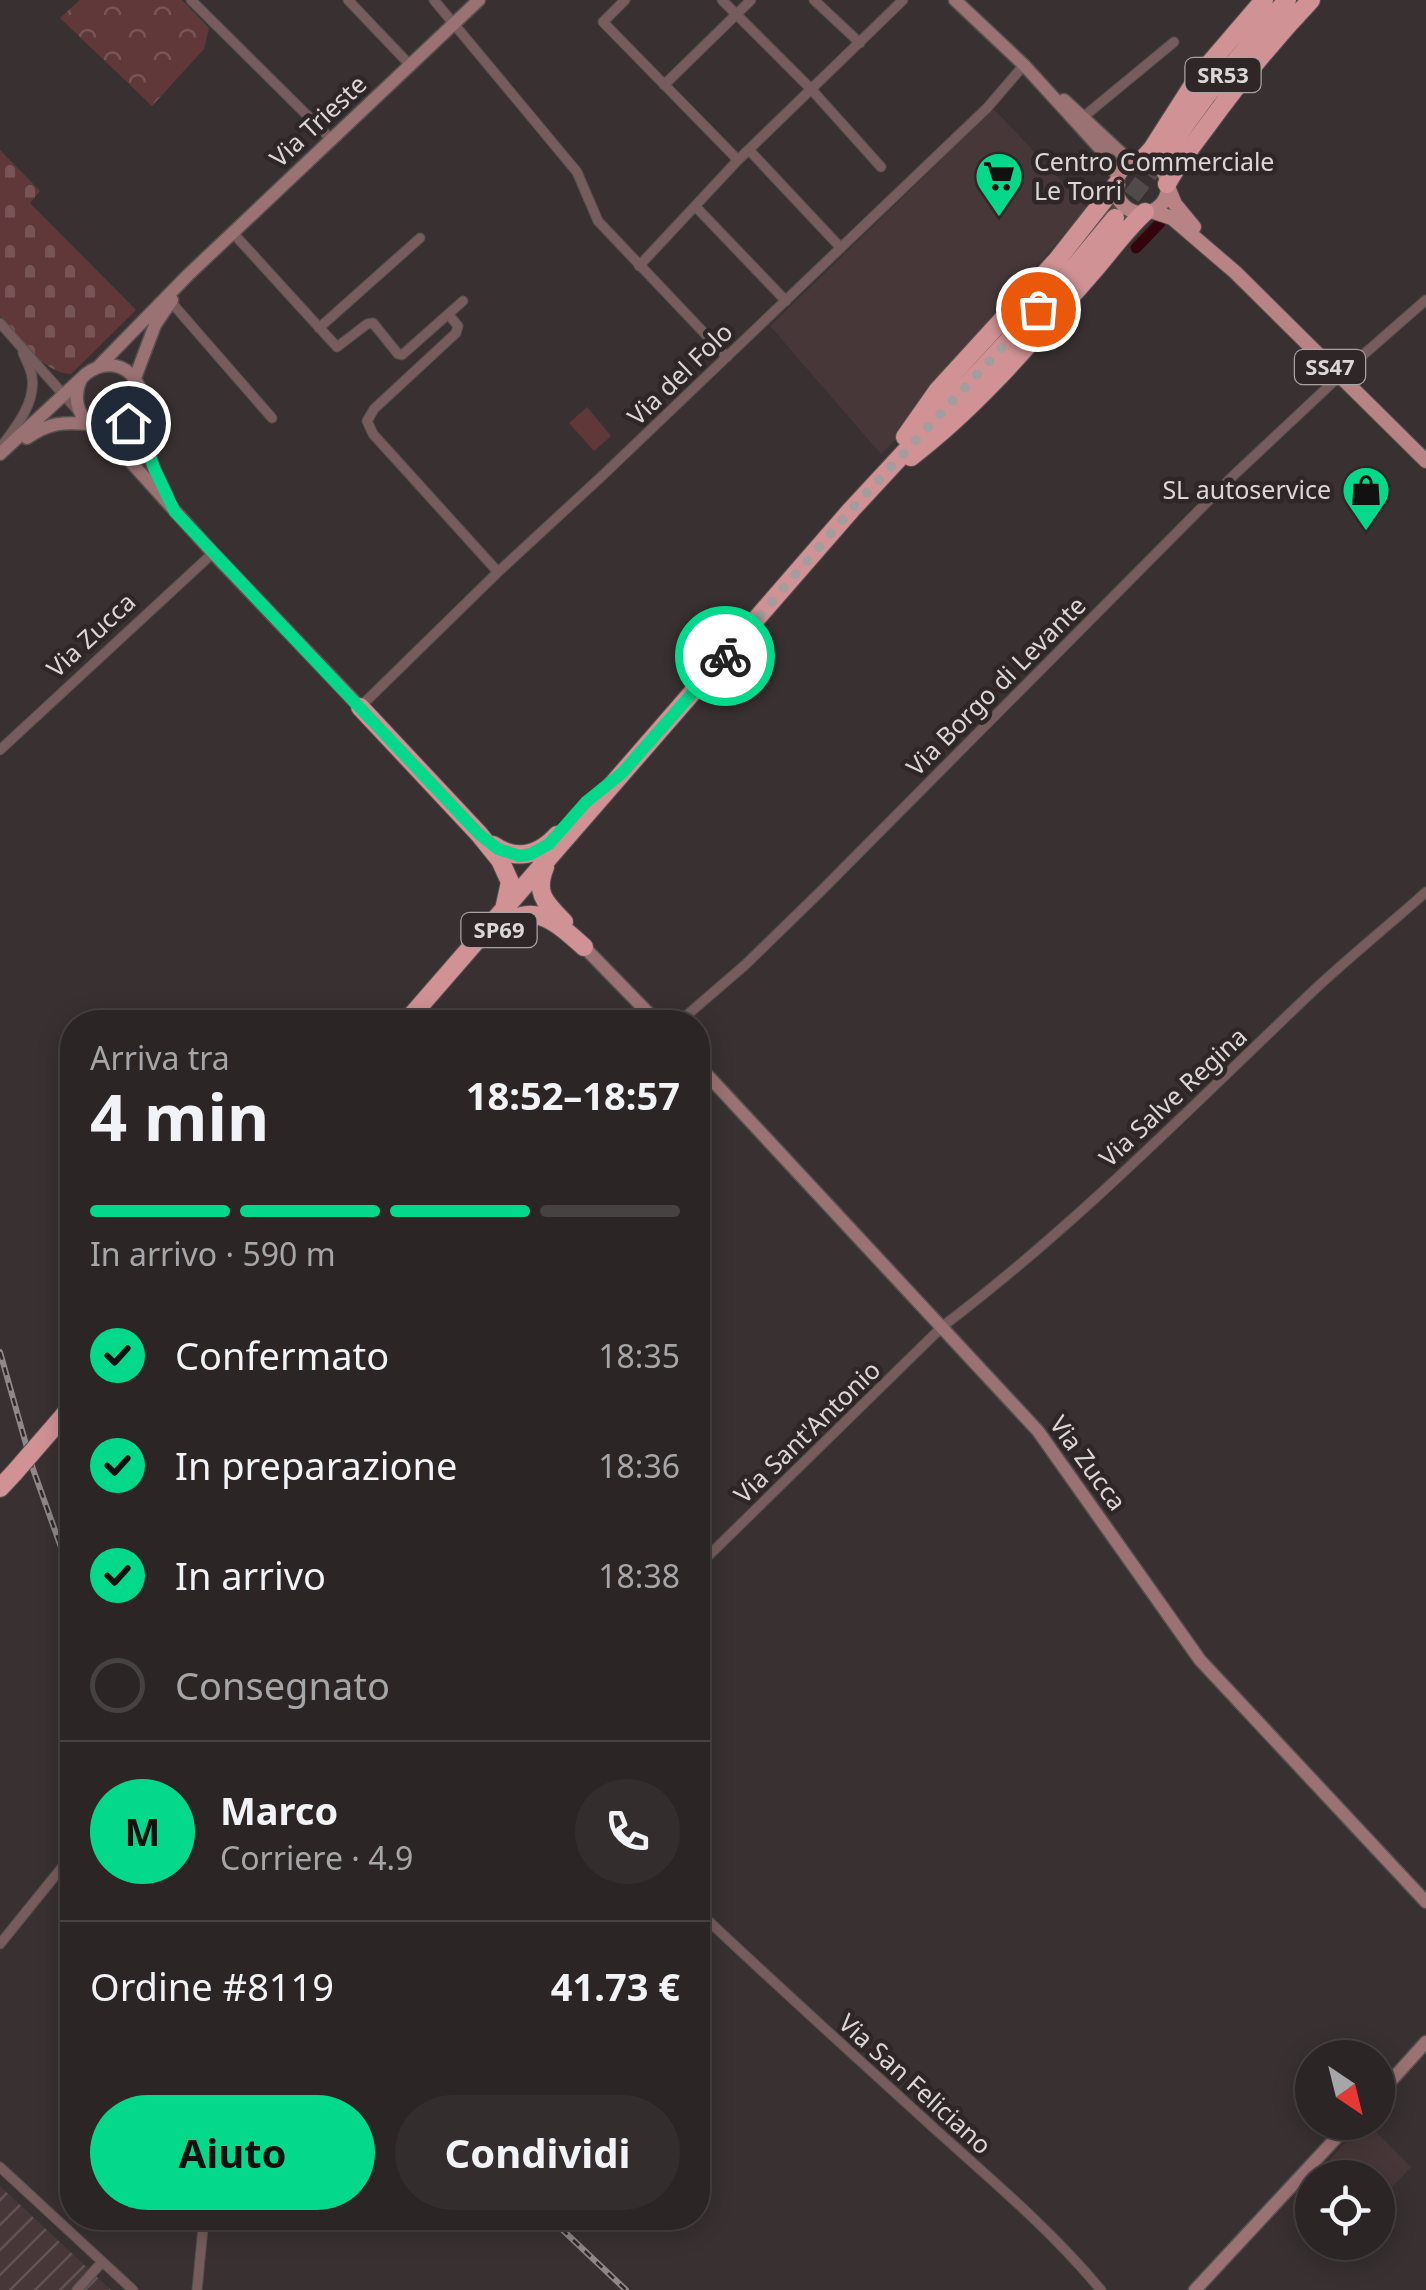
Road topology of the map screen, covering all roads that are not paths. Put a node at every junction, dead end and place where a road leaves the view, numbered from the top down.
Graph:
1 (191, 0) edge
2 (348, 0) edge
3 (434, 0) edge
4 (479, 0) edge
5 (625, 0) edge
6 (722, 0) edge
7 (751, 0) edge
8 (814, 0) edge
9 (903, 0) edge
10 (955, 0) edge
11 (1264, 0) edge
12 (1287, 0) edge
13 (1311, 0) edge
14 (736, 16) junction
15 (454, 24) junction
16 (1174, 42) dead end
17 (860, 43) junction
18 (410, 65) junction
19 (1024, 66) junction
20 (664, 85) junction
21 (811, 89) junction
22 (1080, 120) junction
23 (331, 139) junction
24 (750, 150) junction
25 (1164, 154) tunnel mouth
26 (738, 160) junction
27 (1138, 161) junction
28 (881, 167) dead end
29 (1117, 181) junction
30 (1167, 185) junction
31 (696, 207) junction
32 (1148, 211) junction
33 (1115, 218) tunnel mouth
34 (233, 233) junction
35 (420, 238) dead end
36 (842, 248) junction
37 (640, 266) junction
38 (1235, 272) junction
39 (188, 275) junction
40 (1426, 300) edge
41 (463, 301) dead end
42 (786, 301) junction
43 (171, 302) junction
44 (449, 314) junction
45 (0, 323) edge
46 (319, 328) junction
47 (20, 346) junction
48 (726, 357) junction
49 (99, 366) junction
50 (84, 376) junction
51 (1340, 376) junction
52 (135, 378) junction
53 (64, 394) junction
54 (135, 416) junction
55 (272, 418) dead end
56 (90, 422) junction
57 (0, 452) edge
58 (1426, 462) edge
59 (851, 510) junction
60 (175, 512) junction
61 (213, 553) junction
62 (498, 572) junction
63 (360, 707) junction
64 (0, 750) edge
65 (622, 773) junction
66 (479, 834) junction
67 (552, 854) junction
68 (1426, 892) edge
69 (503, 910) junction
70 (584, 947) junction
71 (426, 999) junction
72 (416, 1010) edge
73 (646, 1010) edge
74 (693, 1010) edge
75 (710, 1078) edge
76 (943, 1326) junction
77 (60, 1419) edge
78 (0, 1488) edge
79 (710, 1554) edge
80 (60, 1870) edge
81 (1426, 1902) edge
82 (710, 1922) edge
83 (0, 1944) edge
84 (1426, 2042) edge
85 (1395, 2076) edge
86 (1334, 2140) edge
87 (0, 2166) edge
88 (60, 2222) edge
89 (68, 2230) edge
90 (203, 2230) edge
91 (102, 2262) junction
92 (77, 2290) edge
93 (133, 2290) edge
94 (197, 2290) edge
95 (1101, 2290) edge
96 (1195, 2290) edge

1 - 23 street
2 - 18 street
3 - 15 street
4 - 15 street, Via Trieste / SP69
5 - 20 street
6 - 14 street
7 - 14 street
8 - 17 street
9 - 17 street
10 - 19 street
11 - 27 highway
12 - 25 highway, SR53
13 - 30 highway
14 - 20 street
14 - 21 street
15 - 18 street, Via Trieste / SP69
15 - 37 street
16 - 22 street
17 - 21 street
18 - 23 street, Via Trieste / SP69
19 - 22 street
19 - 36 street, Via del Folo
20 - 26 street
21 - 24 street
21 - 28 street
22 - 27 street
22 - 29 street
23 - 34 street, Via Trieste / SP69
24 - 26 street
24 - 36 street
26 - 31 street
27 - 29 main road
27 - 30 main road, SS47
29 - 32 main road, SS47
29 - 59 highway
30 - 32 main road
30 - 38 main road, SS47
31 - 37 street
31 - 42 street
32 - 38 main road, SS47
32 - 59 highway
33 - 59 highway
34 - 39 street, Via Trieste / SP69
34 - 46 street
35 - 46 street
36 - 42 street, Via del Folo
37 - 48 street
38 - 51 main road, SS47
39 - 43 street, Via Trieste / SP69
39 - 49 street, Via Trieste / SP69
40 - 51 street, Via Borgo di Levante
41 - 44 street
42 - 48 street, Via del Folo
43 - 52 street, Via Trieste / SP69
43 - 55 street
44 - 46 street
44 - 62 street
45 - 47 street
47 - 50 street
47 - 53 street
47 - 57 street
48 - 62 street, Via del Folo
49 - 50 street, SP69
49 - 52 street
50 - 53 street
50 - 56 street
51 - 58 main road, SS47
51 - 74 street, Via Borgo di Levante
52 - 54 street, SP69
53 - 56 street
53 - 57 street
54 - 56 street
54 - 60 street, SP69
56 - 57 street
56 - 60 street, SP69
59 - 65 highway
60 - 61 street, SP69
61 - 63 street, SP69
61 - 64 street, Via Zucca
62 - 63 street, Via del Folo
63 - 66 highway, SP69
65 - 66 highway, SP69
65 - 67 highway
66 - 69 highway, SP69
67 - 69 highway
67 - 70 highway, SP69
68 - 76 street, Via Salve Regina
69 - 71 highway
70 - 71 highway, SP69
70 - 73 street, SP69
71 - 72 highway
75 - 76 street, Via Zucca
76 - 79 street, Via Sant'Antonio
76 - 81 street, Via Zucca
77 - 78 highway, bridge
80 - 83 street
82 - 95 street, Via San Feliciano
84 - 85 street
86 - 96 street
87 - 88 street
89 - 91 street
90 - 94 street
91 - 92 street
91 - 93 street

